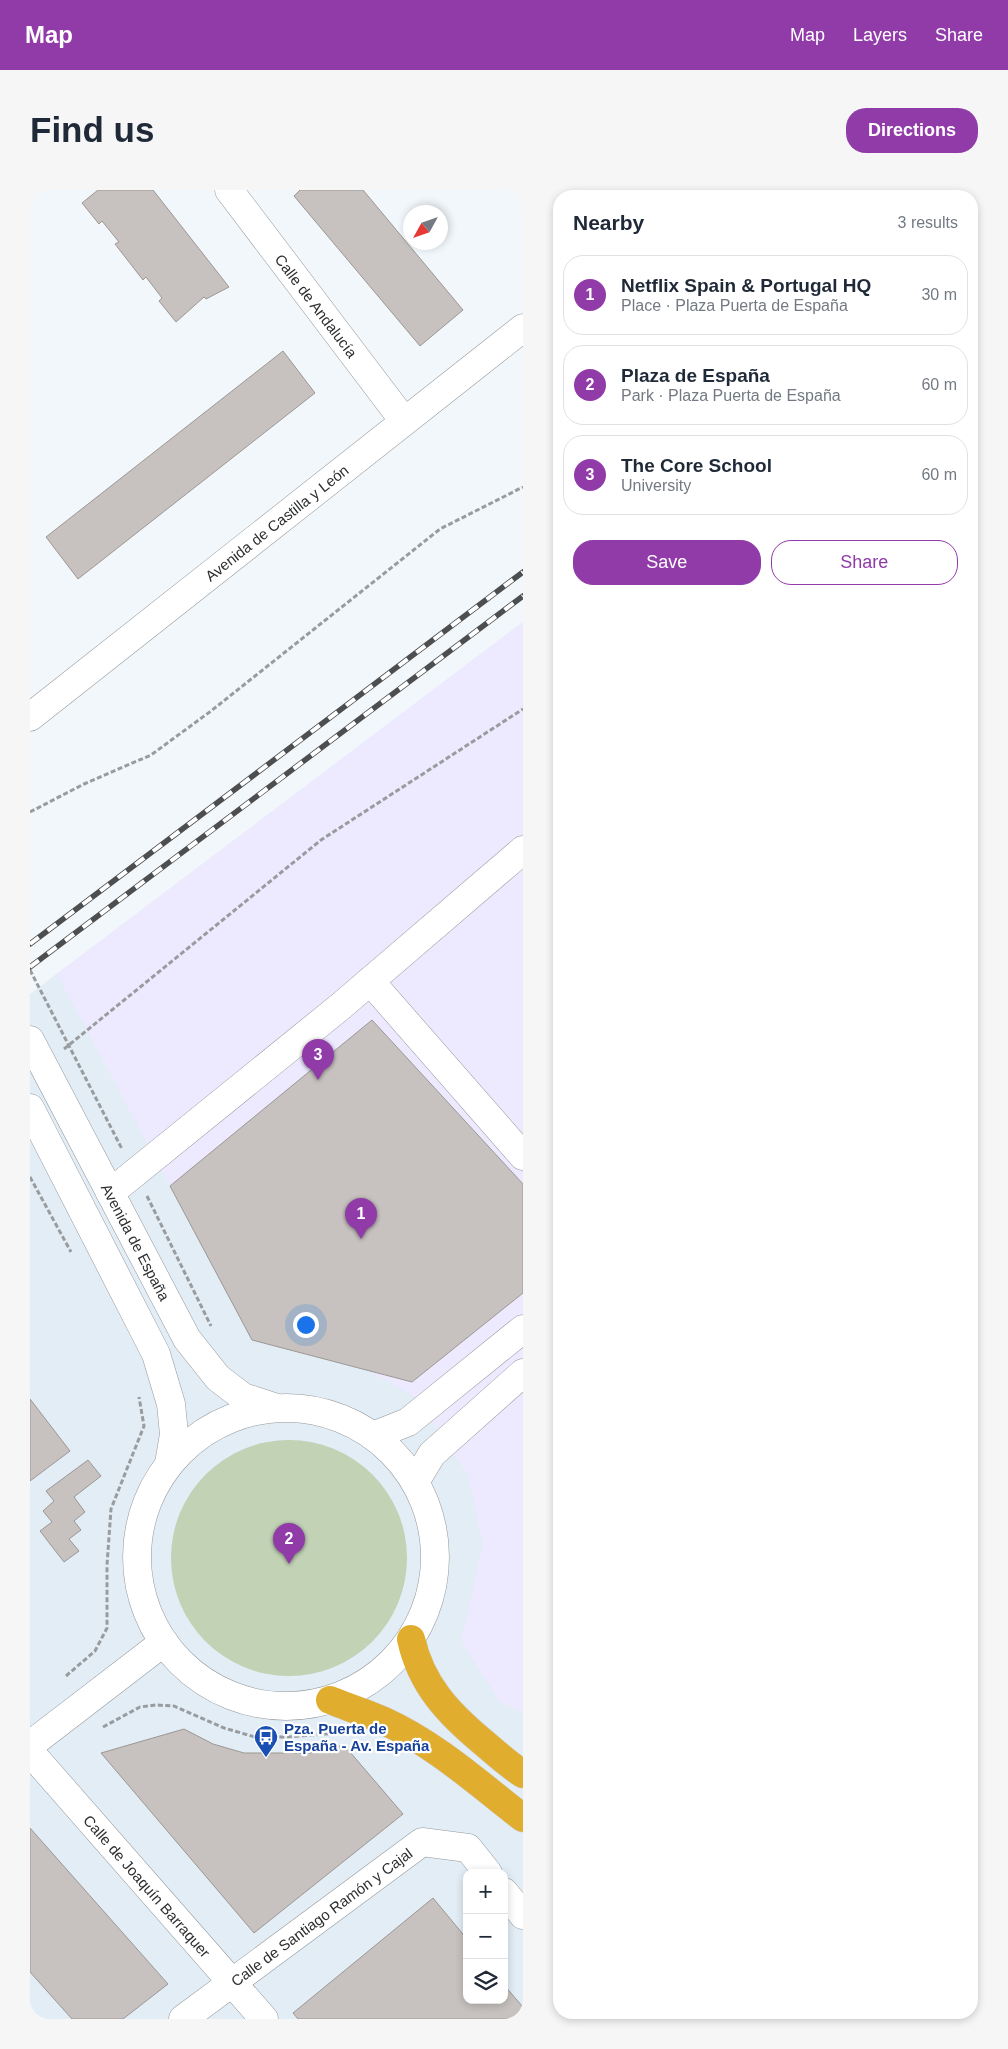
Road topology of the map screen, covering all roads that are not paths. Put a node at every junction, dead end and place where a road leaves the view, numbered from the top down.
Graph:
1 (235, 192) edge
2 (523, 328) edge
3 (404, 421) junction
4 (30, 717) edge
5 (523, 850) edge
6 (370, 981) junction
7 (30, 1040) edge
8 (30, 1108) edge
9 (523, 1156) edge
10 (110, 1193) junction
11 (523, 1329) edge
12 (523, 1373) edge
13 (276, 1408) junction
14 (374, 1436) junction
15 (169, 1464) junction
16 (415, 1482) junction
17 (411, 1639) junction
18 (164, 1642) junction
19 (330, 1700) junction
20 (30, 1745) edge
21 (30, 1752) edge
22 (520, 1773) edge
23 (523, 1818) edge
24 (485, 1869) edge
25 (508, 1897) edge
26 (523, 1915) edge
27 (234, 1984) junction
28 (183, 2019) edge
29 (264, 2019) edge

1 - 3 street, Calle de Andalucía
2 - 3 street, Avenida de Castilla y León
3 - 4 street, Avenida de Castilla y León
5 - 6 street
6 - 9 street
6 - 10 street
7 - 10 street, Avenida de España
8 - 15 street
10 - 13 street, Avenida de España
11 - 14 street
12 - 16 street
13 - 14 street
13 - 15 street
14 - 16 street
15 - 18 street
16 - 17 street
17 - 19 street
17 - 22 highway
18 - 19 street
18 - 20 street
19 - 23 highway
21 - 27 street, Calle de Joaquín Barraquer
24 - 27 street, Calle de Santiago Ramón y Cajal
25 - 26 street
27 - 28 street, Calle de Santiago Ramón y Cajal
27 - 29 street, Calle de Joaquín Barraquer

